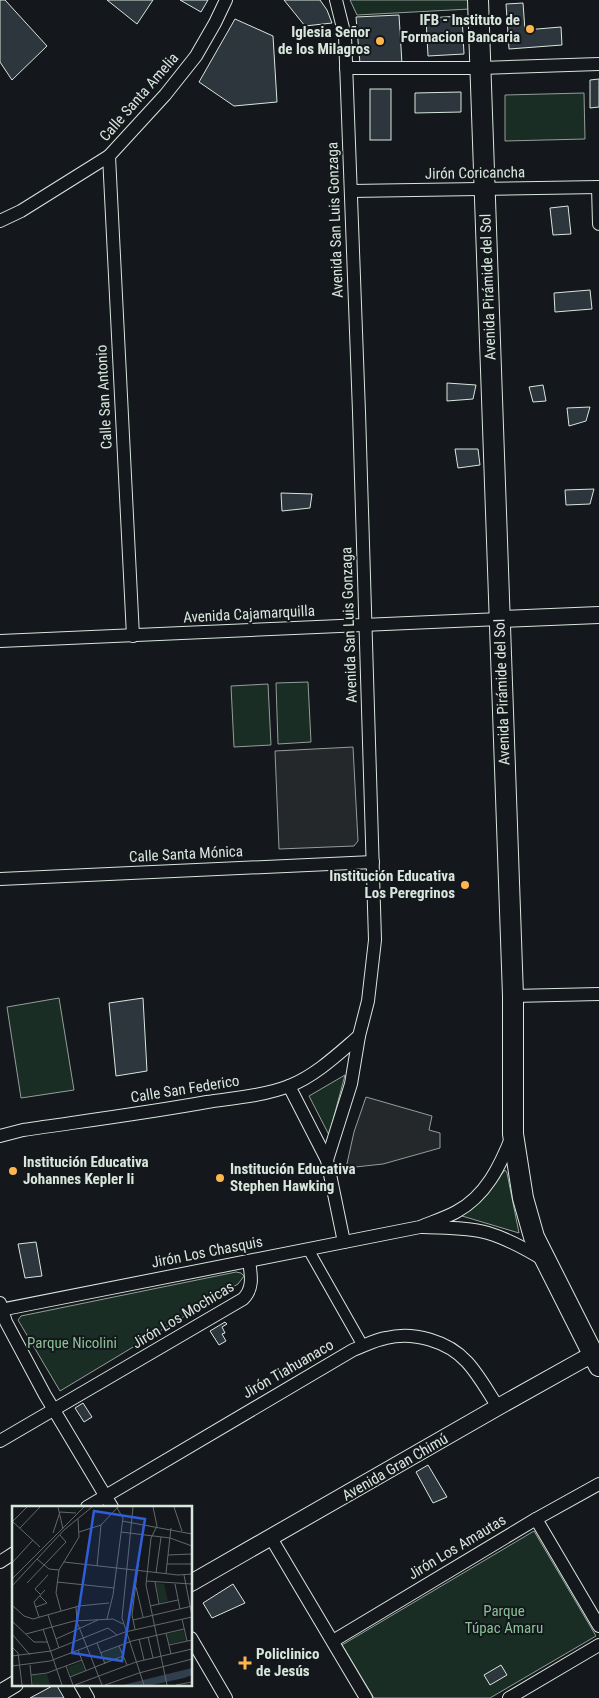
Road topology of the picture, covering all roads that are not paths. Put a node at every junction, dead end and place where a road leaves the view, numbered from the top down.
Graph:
1 (226, 0) edge
2 (336, 0) edge
3 (478, 0) edge
4 (599, 64) edge
5 (346, 68) junction
6 (481, 68) junction
7 (109, 156) junction
8 (598, 187) edge
9 (485, 189) junction
10 (351, 191) junction
11 (0, 221) edge
12 (599, 224) edge
13 (599, 615) edge
14 (500, 619) junction
15 (366, 624) junction
16 (132, 636) junction
17 (0, 641) edge
18 (373, 862) junction
19 (0, 879) edge
20 (599, 994) edge
21 (513, 996) junction
22 (359, 1036) junction
23 (289, 1086) junction
24 (513, 1134) junction
25 (0, 1136) edge
26 (327, 1160) junction
27 (420, 1227) junction
28 (344, 1242) junction
29 (308, 1249) junction
30 (545, 1260) junction
31 (249, 1261) junction
32 (1, 1307) edge
33 (363, 1346) junction
34 (597, 1358) edge
35 (498, 1407) junction
36 (54, 1409) junction
37 (0, 1440) edge
38 (599, 1484) edge
39 (105, 1495) junction
40 (88, 1506) edge
41 (111, 1506) edge
42 (536, 1519) junction
43 (271, 1538) junction
44 (12, 1554) edge
45 (0, 1562) edge
46 (192, 1582) edge
47 (599, 1626) edge
48 (192, 1640) edge
49 (333, 1641) junction
50 (599, 1645) edge
51 (12, 1686) edge
52 (81, 1686) edge
53 (0, 1693) edge
54 (88, 1698) edge
55 (226, 1698) edge
56 (366, 1698) edge
57 (508, 1698) edge

1 - 7 street, Calle Santa Amelia
2 - 5 street, Avenida San Luis Gonzaga
3 - 6 main road, Avenida Pirámide del Sol
4 - 6 street
5 - 6 street
5 - 10 street, Avenida San Luis Gonzaga
6 - 9 main road, Avenida Pirámide del Sol
7 - 11 street, Calle Santa Amelia
7 - 16 street, Calle San Antonio
8 - 9 street, Jirón Coricancha
8 - 12 street
9 - 10 street, Jirón Coricancha
9 - 14 main road, Avenida Pirámide del Sol
10 - 15 street, Avenida San Luis Gonzaga
13 - 14 street
14 - 15 street, Avenida Cajamarquilla
14 - 21 main road, Avenida Pirámide del Sol
15 - 16 street, Avenida Cajamarquilla
15 - 18 street, Avenida San Luis Gonzaga
16 - 17 street, Avenida Cajamarquilla
18 - 19 street, Calle Santa Mónica
18 - 22 street, Avenida San Luis Gonzaga
20 - 21 street
21 - 24 main road, Avenida Pirámide del Sol
22 - 23 street, Calle San Federico
22 - 26 street, Avenida San Luis Gonzaga
23 - 25 street, Calle San Federico
23 - 26 street
24 - 27 street, Jirón Los Chasquis
24 - 30 main road, Avenida Pirámide del Sol
26 - 28 street, Avenida San Luis Gonzaga
27 - 28 street, Jirón Los Chasquis
27 - 30 street, Jirón Los Chasquis
28 - 29 street, Jirón Los Chasquis
29 - 31 street, Jirón Los Chasquis
29 - 33 street
30 - 34 main road, Avenida Pirámide del Sol
31 - 32 street, Jirón Los Chasquis
31 - 36 street, Jirón Los Mochicas
32 - 36 street
33 - 35 street, Jirón Tiahuanaco
33 - 39 street, Jirón Tiahuanaco
34 - 35 street, Avenida Gran Chimú
35 - 43 street, Avenida Gran Chimú
36 - 37 street, Jirón Los Mochicas
36 - 39 street
38 - 42 street, Jirón Los Amautas
39 - 40 street, Jirón Tiahuanaco
39 - 41 street
42 - 47 street
42 - 49 street, Jirón Los Amautas
43 - 46 street, Avenida Gran Chimú
43 - 49 street
44 - 45 street
48 - 55 street
49 - 56 street
50 - 57 street
51 - 53 street
52 - 54 street

